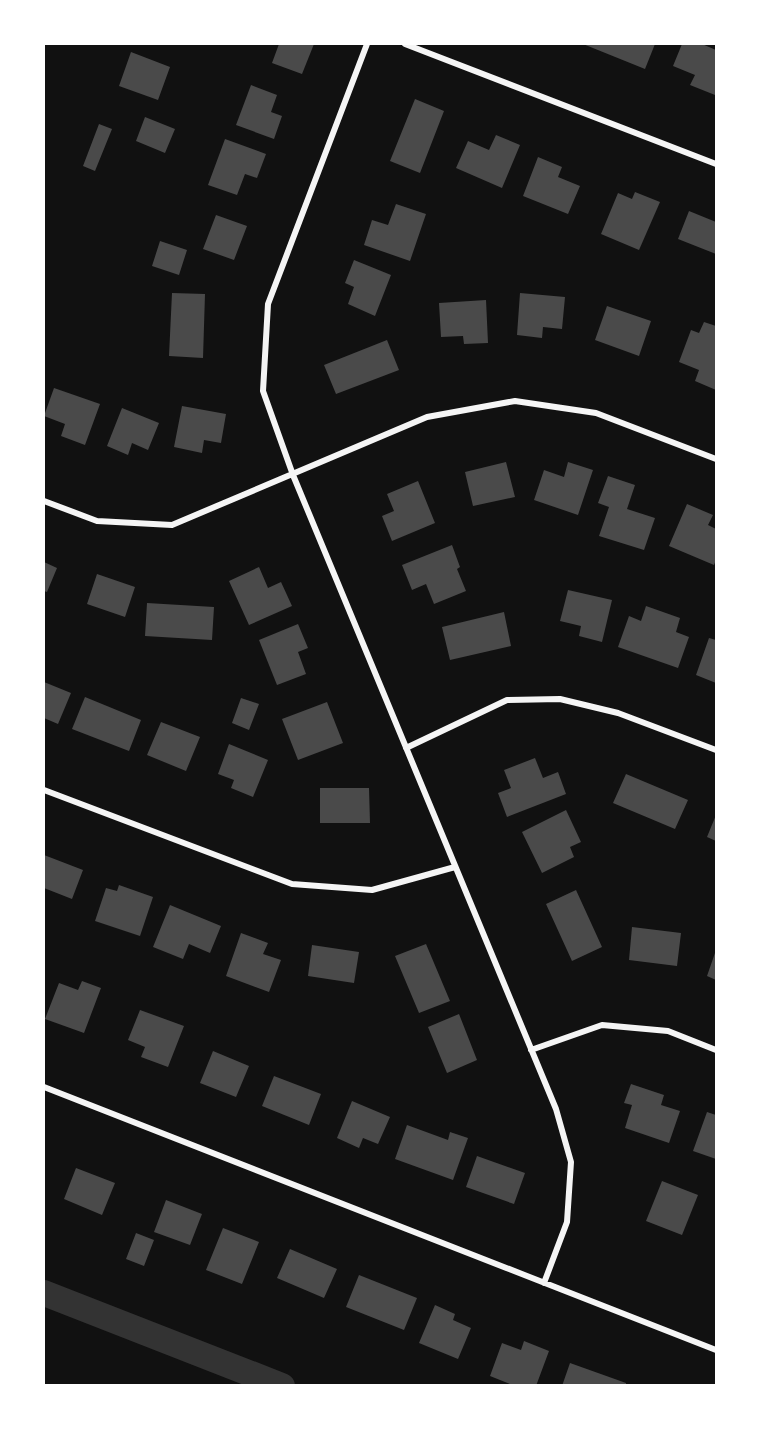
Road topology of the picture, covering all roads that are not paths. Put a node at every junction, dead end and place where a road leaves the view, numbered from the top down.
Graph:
1 (366, 44) edge
2 (405, 44) edge
3 (717, 164) edge
4 (717, 459) edge
5 (293, 475) junction
6 (44, 501) edge
7 (406, 748) junction
8 (717, 750) edge
9 (44, 790) edge
10 (455, 867) junction
11 (531, 1050) junction
12 (717, 1050) edge
13 (44, 1087) edge
14 (544, 1283) junction
15 (717, 1350) edge

1 - 5 street
2 - 3 street
4 - 5 street
5 - 6 street
5 - 7 street
7 - 8 street
7 - 10 street
9 - 10 street
10 - 11 street
11 - 12 street
11 - 14 street
13 - 14 street
14 - 15 street

